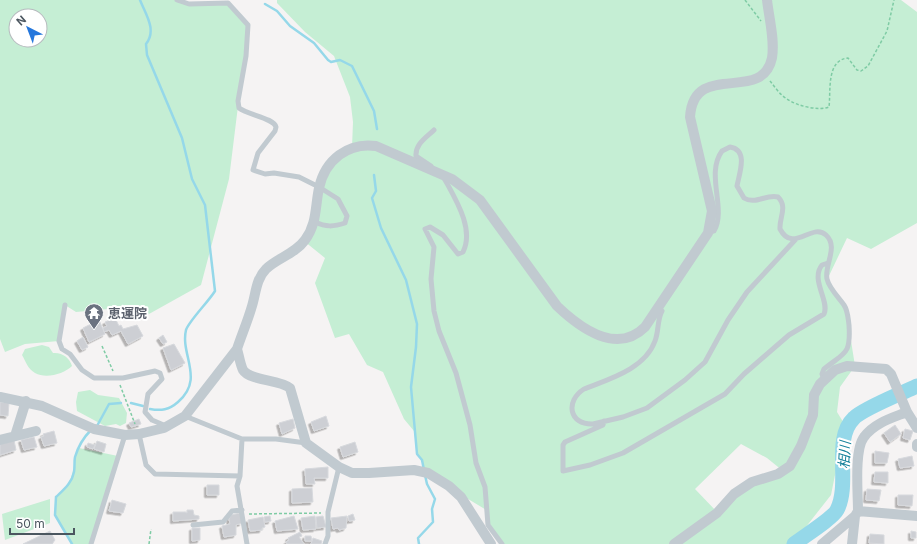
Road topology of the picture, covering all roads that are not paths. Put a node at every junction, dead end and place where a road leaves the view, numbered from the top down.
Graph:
1 (177, 0) edge
2 (767, 0) edge
3 (434, 130) dead end
4 (442, 174) junction
5 (319, 187) junction
6 (315, 222) junction
7 (708, 233) junction
8 (796, 239) junction
9 (828, 264) junction
10 (65, 305) dead end
11 (658, 308) junction
12 (237, 349) junction
13 (824, 380) junction
14 (0, 397) edge
15 (26, 401) junction
16 (907, 412) junction
17 (185, 416) junction
18 (604, 421) junction
19 (167, 426) junction
20 (917, 428) edge
21 (36, 431) dead end
22 (139, 434) junction
23 (124, 435) junction
24 (15, 436) junction
25 (242, 438) junction
26 (0, 440) edge
27 (306, 443) junction
28 (917, 444) edge
29 (917, 447) edge
30 (339, 467) junction
31 (240, 476) junction
32 (243, 512) junction
33 (857, 513) junction
34 (917, 516) edge
35 (192, 525) dead end
36 (91, 544) edge
37 (248, 544) edge
38 (326, 544) edge
39 (491, 544) edge
40 (502, 544) edge
41 (674, 544) edge
42 (822, 544) edge
43 (852, 544) edge

1 - 5 lane
2 - 7 street
3 - 4 lane
4 - 5 street
4 - 11 street
4 - 40 lane
5 - 6 street
5 - 6 lane
6 - 12 street
7 - 8 lane
7 - 11 street
8 - 9 lane
8 - 18 lane
9 - 13 lane
9 - 18 lane
10 - 19 lane
11 - 18 lane
12 - 17 street
12 - 27 street
13 - 16 street
13 - 41 street
14 - 15 street
15 - 23 street
15 - 24 street
16 - 20 street
16 - 33 street
17 - 19 street
17 - 25 lane
19 - 22 street
21 - 24 street
22 - 23 street
22 - 31 lane
23 - 36 lane
24 - 26 street
25 - 27 lane
25 - 31 lane
27 - 30 street
28 - 29 street
30 - 38 lane
30 - 39 street
31 - 32 lane
32 - 35 lane
32 - 37 lane
33 - 34 street
33 - 42 street
33 - 43 street

